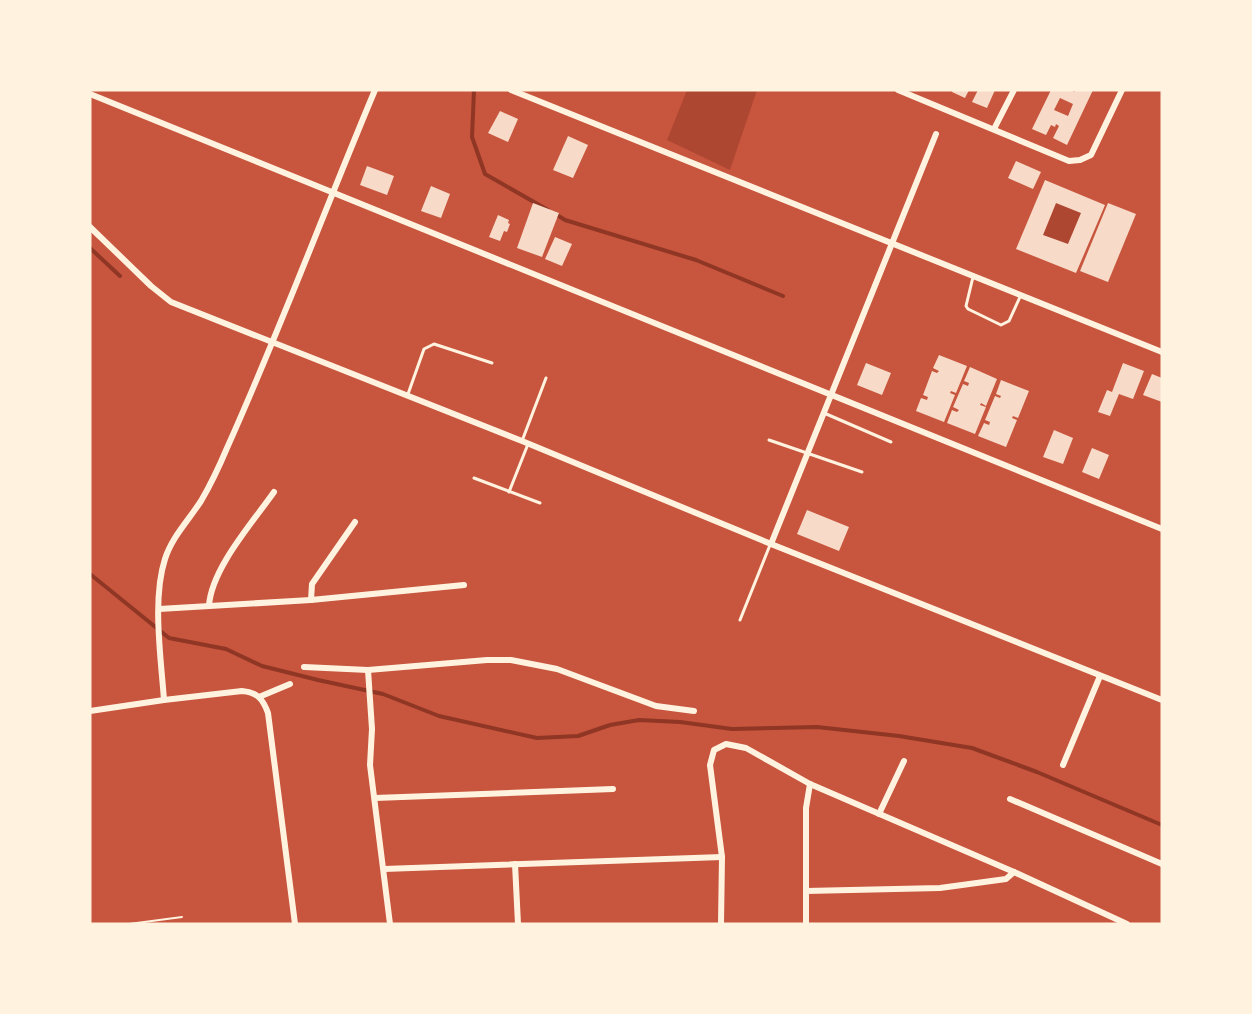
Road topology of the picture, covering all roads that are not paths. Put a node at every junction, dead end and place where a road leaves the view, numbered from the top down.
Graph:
1 (375, 90) edge
2 (511, 90) edge
3 (898, 90) edge
4 (1014, 90) edge
5 (1122, 90) edge
6 (90, 94) edge
7 (994, 129) junction
8 (936, 135) dead end
9 (332, 192) junction
10 (90, 227) edge
11 (892, 245) junction
12 (974, 277) junction
13 (1020, 296) junction
14 (273, 343) junction
15 (1162, 352) edge
16 (492, 363) dead end
17 (546, 378) dead end
18 (408, 396) junction
19 (830, 396) junction
20 (823, 412) junction
21 (769, 440) dead end
22 (525, 442) junction
23 (891, 442) dead end
24 (807, 453) junction
25 (862, 472) dead end
26 (474, 478) dead end
27 (274, 492) dead end
28 (509, 492) junction
29 (540, 503) dead end
30 (355, 522) dead end
31 (1162, 529) edge
32 (771, 544) junction
33 (464, 585) dead end
34 (310, 600) junction
35 (209, 606) junction
36 (159, 612) junction
37 (740, 620) dead end
38 (304, 667) dead end
39 (368, 670) junction
40 (1100, 676) junction
41 (290, 684) dead end
42 (259, 697) junction
43 (164, 700) junction
44 (1162, 700) edge
45 (90, 711) edge
46 (694, 711) dead end
47 (904, 761) dead end
48 (1063, 765) dead end
49 (810, 784) junction
50 (613, 789) dead end
51 (375, 798) junction
52 (1010, 799) dead end
53 (879, 814) junction
54 (722, 857) junction
55 (515, 864) junction
56 (1162, 864) edge
57 (384, 869) junction
58 (1014, 872) junction
59 (806, 891) junction
60 (295, 924) edge
61 (390, 924) edge
62 (518, 924) edge
63 (721, 924) edge
64 (806, 924) edge
65 (1127, 924) edge

1 - 9 street
2 - 11 street
3 - 7 street
4 - 7 street
5 - 7 street
6 - 9 street
8 - 11 street
9 - 14 street
9 - 19 street
10 - 14 street
11 - 12 street
11 - 19 street
12 - 13 street
12 - 13 lane
13 - 15 street
14 - 18 street
14 - 36 street
16 - 18 lane
17 - 22 lane
18 - 22 street
19 - 20 street
19 - 31 street
20 - 23 lane
20 - 24 street
21 - 24 lane
22 - 28 lane
22 - 32 street
24 - 25 lane
24 - 32 street
26 - 28 lane
27 - 35 street
28 - 29 lane
30 - 34 street
32 - 37 lane
32 - 40 street
33 - 34 street
34 - 35 street
35 - 36 street
36 - 43 street
38 - 39 street
39 - 46 street
39 - 51 street
40 - 44 street
40 - 48 street
41 - 42 street
42 - 43 street
42 - 60 street
43 - 45 street
47 - 53 street
49 - 53 street
49 - 54 street
49 - 59 street
50 - 51 street
51 - 57 street
52 - 56 street
53 - 58 street
54 - 55 street
54 - 63 street
55 - 57 street
55 - 62 street
57 - 61 street
58 - 59 street
58 - 65 street
59 - 64 street

